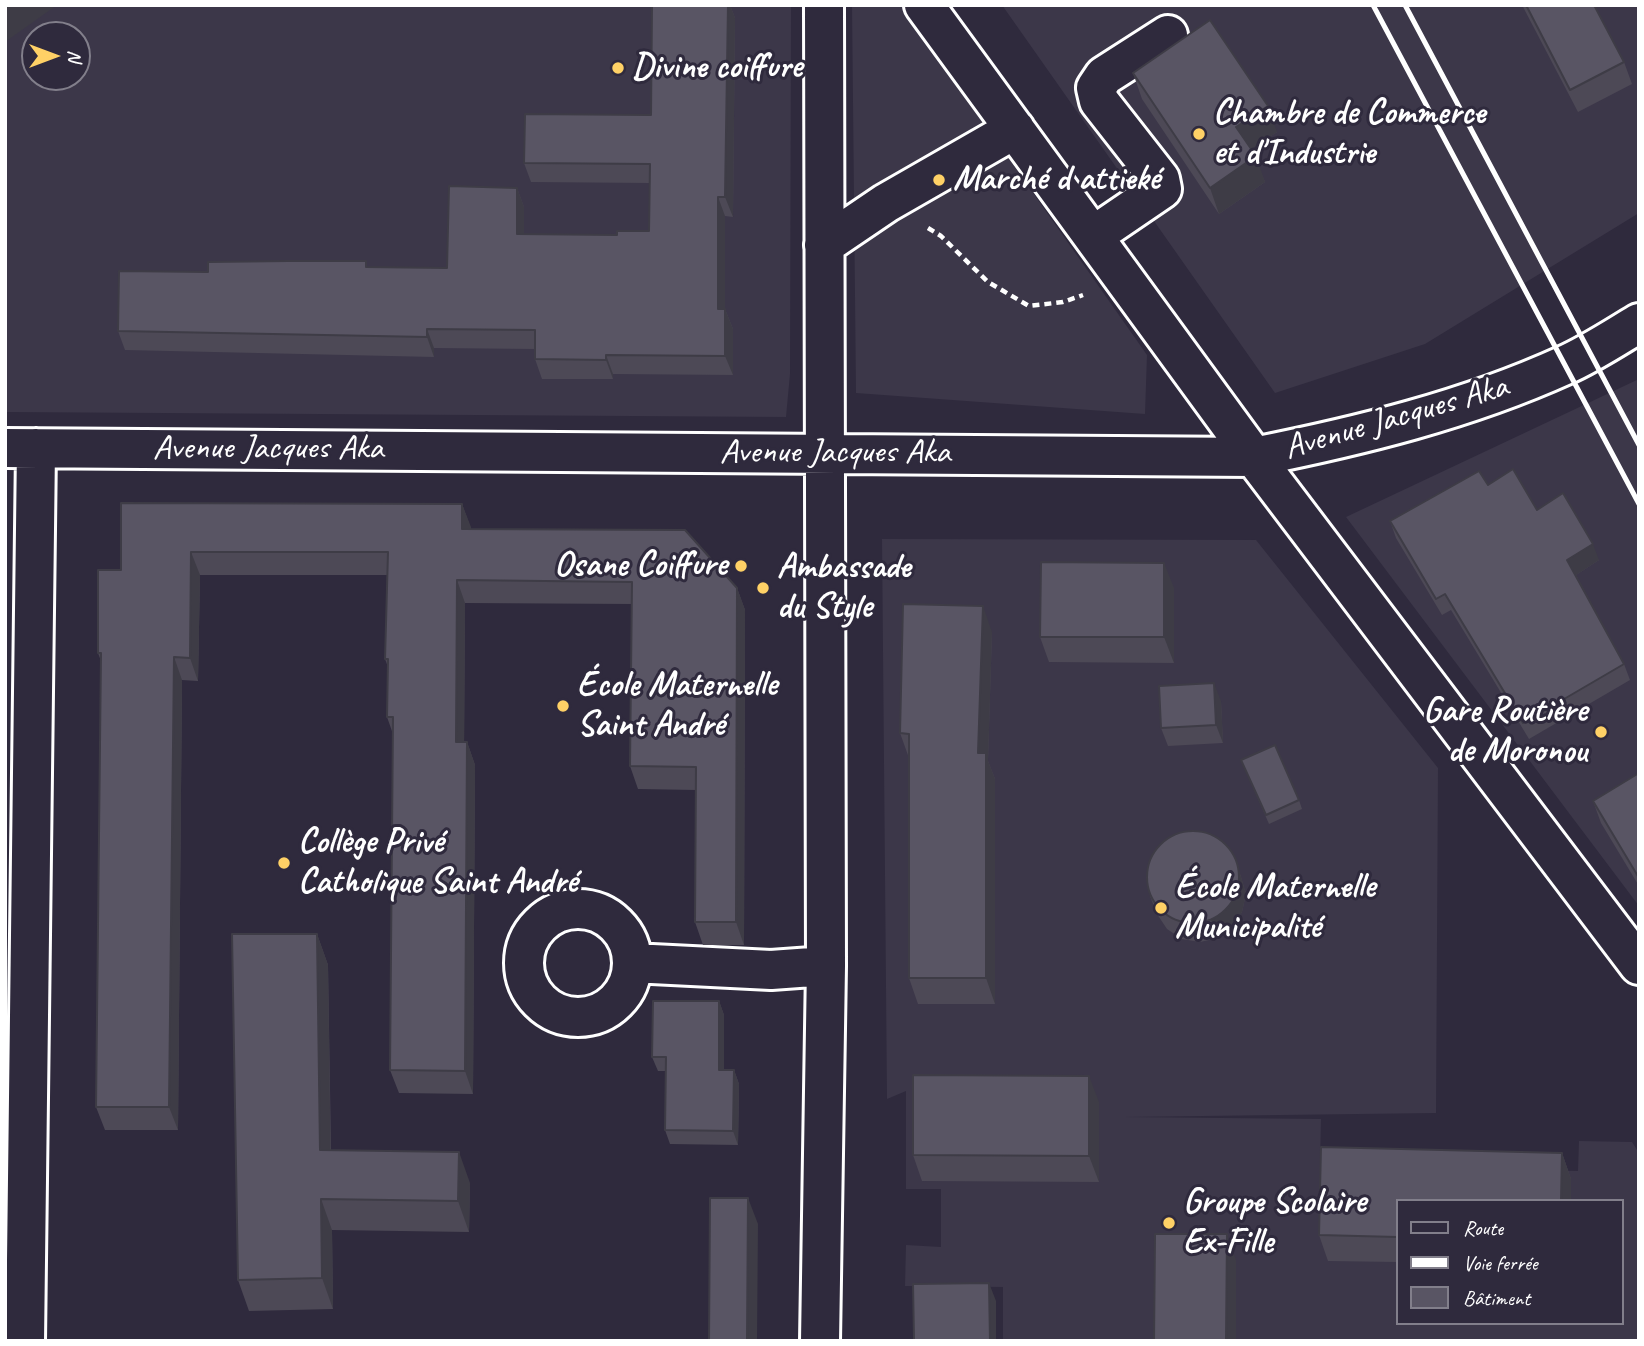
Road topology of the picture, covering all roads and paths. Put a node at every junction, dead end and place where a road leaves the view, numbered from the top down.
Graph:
1 (824, 5) edge
2 (924, 5) edge
3 (1168, 36) dead end
4 (1015, 129) junction
5 (886, 203) junction
6 (1093, 236) junction
7 (824, 245) junction
8 (1124, 281) junction
9 (1639, 323) edge
10 (21, 448) edge
11 (825, 452) junction
12 (1254, 457) junction
13 (632, 963) dead end
14 (1639, 965) edge
15 (826, 966) junction
16 (25, 1341) edge
17 (820, 1341) edge

1 - 7 street
2 - 4 street
3 - 6 street
4 - 5 street
4 - 6 street
5 - 7 street
5 - 8 path
6 - 8 street
7 - 11 street
8 - 12 street
9 - 12 street, Avenue Jacques Aka
10 - 11 street, Avenue Jacques Aka
10 - 16 street
11 - 12 street, Avenue Jacques Aka
11 - 15 street
12 - 14 street
13 - 15 street
15 - 17 street

